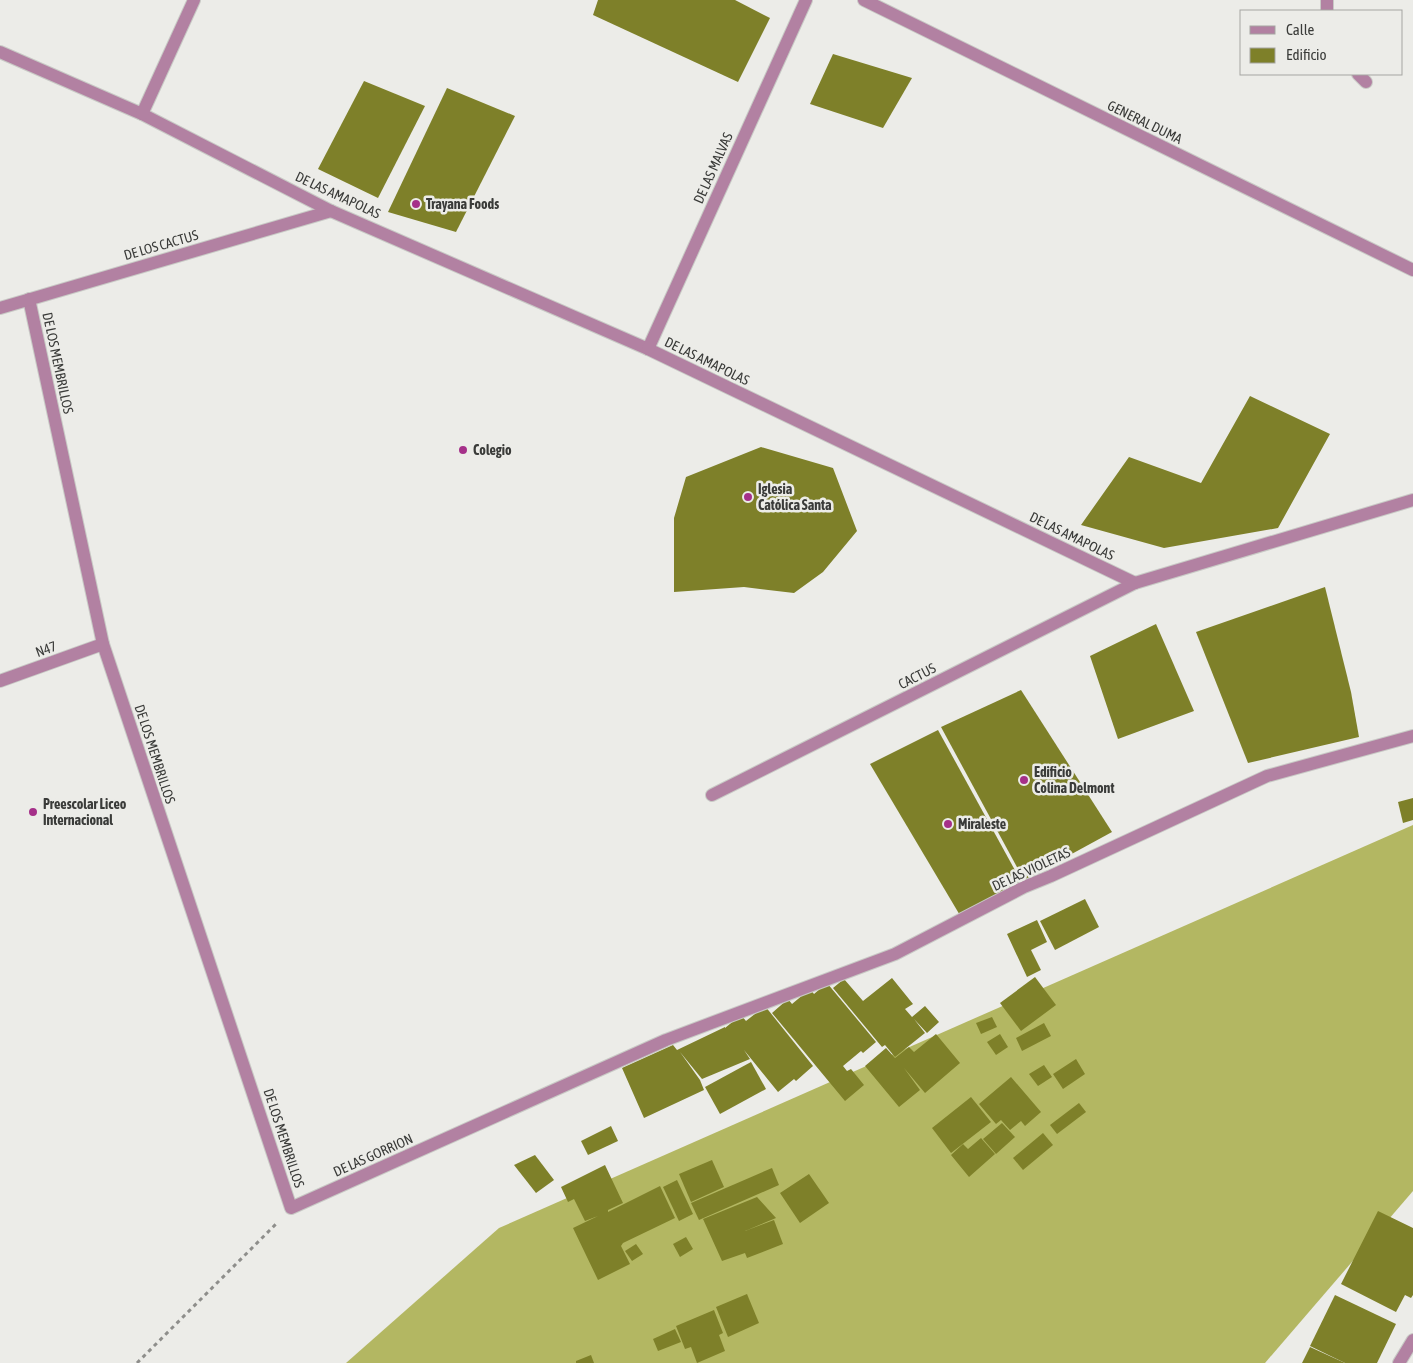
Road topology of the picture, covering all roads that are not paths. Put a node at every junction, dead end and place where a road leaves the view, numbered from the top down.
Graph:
1 (194, 0) edge
2 (806, 0) edge
3 (864, 0) edge
4 (0, 52) edge
5 (142, 114) junction
6 (331, 211) junction
7 (1413, 270) edge
8 (29, 299) junction
9 (0, 308) edge
10 (648, 349) junction
11 (1413, 500) edge
12 (1135, 583) junction
13 (103, 644) junction
14 (0, 681) edge
15 (1413, 736) edge
16 (712, 795) dead end
17 (666, 1040) joint
18 (291, 1208) joint
19 (1413, 1340) edge
20 (1399, 1363) edge

1 - 5 street
2 - 10 street, DE LAS MALVAS
3 - 7 street, GENERAL DUMA
4 - 5 street, DE LAS AMAPOLAS
5 - 6 street, DE LAS AMAPOLAS
6 - 8 street, DE LOS CACTUS
6 - 10 street, DE LAS AMAPOLAS
8 - 9 street, DE LOS CACTUS
8 - 13 street, DE LOS MEMBRILLOS
10 - 12 street, DE LAS AMAPOLAS
11 - 12 street
12 - 16 street, CACTUS
13 - 14 street, N47
13 - 18 street, DE LOS MEMBRILLOS
15 - 17 street, DE LAS VIOLETAS
17 - 18 street, DE LAS GORRION
19 - 20 street

